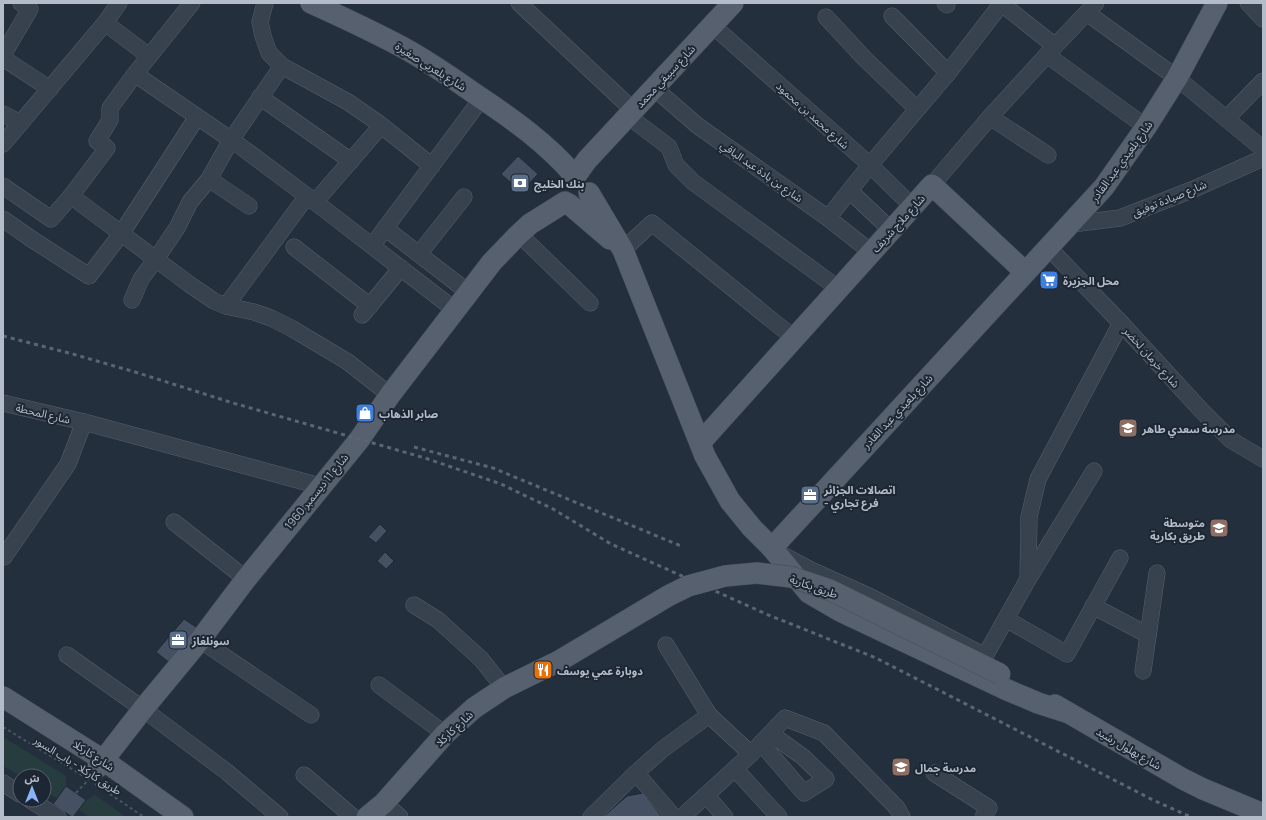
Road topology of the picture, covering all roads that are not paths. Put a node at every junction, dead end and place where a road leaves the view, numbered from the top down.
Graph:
1 (21, 3) edge
2 (119, 3) edge
3 (192, 3) edge
4 (265, 3) edge
5 (311, 3) edge
6 (519, 3) edge
7 (732, 3) edge
8 (1217, 3) edge
9 (1248, 3) edge
10 (1002, 4) edge
11 (1091, 8) edge
12 (892, 16) dead end
13 (826, 17) dead end
14 (1263, 19) edge
15 (105, 23) junction
16 (712, 25) junction
17 (1051, 50) junction
18 (3, 55) edge
19 (149, 56) junction
20 (3, 58) edge
21 (282, 66) junction
22 (948, 73) junction
23 (135, 74) junction
24 (1177, 78) junction
25 (1263, 81) edge
26 (654, 88) junction
27 (50, 89) junction
28 (260, 97) junction
29 (482, 98) junction
30 (917, 109) junction
31 (631, 113) junction
32 (3, 114) edge
33 (197, 117) junction
34 (990, 118) junction
35 (1226, 119) junction
36 (21, 123) junction
37 (381, 126) junction
38 (1146, 128) junction
39 (231, 140) junction
40 (3, 144) edge
41 (1263, 149) edge
42 (1048, 155) dead end
43 (1263, 158) edge
44 (350, 161) junction
45 (432, 166) junction
46 (870, 166) junction
47 (208, 179) junction
48 (932, 185) junction
49 (3, 186) edge
50 (573, 188) junction
51 (850, 191) junction
52 (70, 196) junction
53 (464, 197) dead end
54 (311, 199) junction
55 (249, 206) dead end
56 (913, 207) junction
57 (828, 218) junction
58 (3, 219) edge
59 (1072, 224) junction
60 (385, 228) junction
61 (525, 229) junction
62 (891, 230) junction
63 (121, 234) junction
64 (372, 246) junction
65 (294, 247) dead end
66 (1048, 247) junction
67 (623, 250) junction
68 (871, 252) junction
69 (419, 254) junction
70 (156, 259) junction
71 (401, 268) junction
72 (1025, 272) junction
73 (839, 289) junction
74 (468, 292) junction
75 (132, 300) dead end
76 (590, 303) dead end
77 (226, 306) junction
78 (455, 310) junction
79 (1121, 323) junction
80 (794, 338) junction
81 (390, 395) junction
82 (3, 403) edge
83 (84, 422) junction
84 (700, 443) junction
85 (1260, 453) edge
86 (1094, 471) dead end
87 (320, 486) junction
88 (174, 522) dead end
89 (772, 548) junction
90 (3, 556) edge
91 (1120, 558) dead end
92 (1157, 573) dead end
93 (246, 579) junction
94 (1028, 581) junction
95 (414, 605) dead end
96 (1093, 606) junction
97 (1006, 619) junction
98 (1148, 635) junction
99 (200, 640) junction
100 (666, 645) dead end
101 (67, 655) dead end
102 (559, 661) joint
103 (1143, 672) dead end
104 (1000, 674) joint
105 (379, 685) dead end
106 (504, 688) junction
107 (3, 697) edge
108 (3, 708) edge
109 (143, 709) junction
110 (1066, 712) junction
111 (311, 715) dead end
112 (709, 715) junction
113 (445, 734) junction
114 (761, 744) junction
115 (101, 764) junction
116 (735, 769) junction
117 (636, 773) junction
118 (934, 773) dead end
119 (304, 775) dead end
120 (3, 783) edge
121 (12, 789) edge
122 (706, 795) junction
123 (384, 803) junction
124 (43, 808) edge
125 (899, 812) edge
126 (989, 814) edge
127 (1263, 814) edge
128 (58, 817) edge
129 (169, 817) edge
130 (183, 817) edge
131 (280, 817) edge
132 (352, 817) edge
133 (367, 817) edge
134 (400, 817) edge
135 (591, 817) edge
136 (674, 817) edge
137 (682, 817) edge
138 (724, 817) edge
139 (779, 817) edge
140 (914, 817) edge

1 - 18 street
2 - 15 street
3 - 19 street
4 - 21 street
5 - 29 main road, شارع بلعربي صغيرة
6 - 31 street
7 - 16 main road, شارع سبيقي محمد
8 - 24 main road, شارع بلعيدي عبد القادر
9 - 14 street
10 - 17 street
10 - 22 street
11 - 17 street, شارع ملاح شريف
11 - 24 street
12 - 22 street
13 - 30 street
15 - 19 street
15 - 27 street
16 - 26 main road, شارع سبيقي محمد
16 - 46 street, شارع محمد بن محمود
17 - 34 street, شارع ملاح شريف
17 - 38 street
19 - 23 street
20 - 27 street
21 - 28 street
21 - 37 street
22 - 30 street
23 - 33 street
23 - 52 street
24 - 35 street
24 - 38 main road, شارع بلعيدي عبد القادر
25 - 35 street
26 - 31 main road, شارع سبيقي محمد
26 - 57 street, شارع بن بادة عبد الباقي
27 - 36 street
28 - 39 street
28 - 44 street
29 - 45 street
29 - 50 main road, شارع بلعربي صغيرة
30 - 46 street
31 - 50 main road, شارع سبيقي محمد
31 - 73 street
32 - 36 street
33 - 39 street
33 - 63 street
34 - 42 street
34 - 48 street, شارع ملاح شريف
35 - 41 street
36 - 40 street
37 - 44 street
37 - 45 street
38 - 59 main road, شارع بلعيدي عبد القادر
39 - 47 street
39 - 54 street
43 - 59 street, شارع صيادة توفيق
44 - 54 street
45 - 60 street
46 - 51 street
46 - 56 street, شارع محمد بن محمود
47 - 55 street
47 - 70 street
48 - 56 main road, شارع ملاح شريف
48 - 72 main road
49 - 52 street
50 - 61 main road, شارع 11 ديسمبر 1960
50 - 67 main road
51 - 57 street
51 - 62 street
52 - 63 street
53 - 69 street
54 - 64 street
54 - 77 street
56 - 62 main road, شارع ملاح شريف
57 - 68 street, شارع بن بادة عبد الباقي
58 - 63 street
59 - 66 main road, شارع بلعيدي عبد القادر
60 - 64 street
60 - 69 street
61 - 74 main road, شارع 11 ديسمبر 1960
61 - 76 street
62 - 68 main road, شارع ملاح شريف
63 - 70 street
64 - 71 street
65 - 71 street
66 - 72 main road, شارع بلعيدي عبد القادر
66 - 79 street, شارع خرمان لخضر
67 - 80 street
67 - 84 main road
68 - 73 main road, شارع ملاح شريف
69 - 74 street
70 - 75 street
70 - 77 street
71 - 78 street
72 - 89 main road, شارع بلعيدي عبد القادر
73 - 80 main road, شارع ملاح شريف
74 - 78 main road, شارع 11 ديسمبر 1960
77 - 81 street
78 - 81 main road, شارع 11 ديسمبر 1960
79 - 85 street, شارع خرمان لخضر
79 - 94 street
80 - 84 main road, شارع ملاح شريف
81 - 87 main road, شارع 11 ديسمبر 1960
82 - 83 street, شارع المحطة
83 - 87 street, شارع المحطة
83 - 90 street
84 - 89 main road
86 - 94 street
87 - 93 main road, شارع 11 ديسمبر 1960
88 - 93 street
89 - 97 street
89 - 110 main road
91 - 96 street
92 - 98 street
93 - 99 main road, شارع 11 ديسمبر 1960
94 - 97 street
95 - 106 street
96 - 97 street
96 - 98 street
98 - 103 street
99 - 109 main road, شارع 11 ديسمبر 1960
99 - 111 street
100 - 112 street
101 - 109 street
102 - 104 main road, طريق بكارية, bridge
102 - 106 main road, شارع كاركلا
104 - 110 main road, شارع بهلول رشيد
105 - 113 street
106 - 113 main road, شارع كاركلا
107 - 115 main road, شارع كاركلا
108 - 115 main road, شارع كاركلا
109 - 115 main road, شارع 11 ديسمبر 1960
109 - 131 street
110 - 127 main road, شارع بهلول رشيد
112 - 114 street
112 - 117 street
113 - 123 main road, شارع كاركلا
114 - 116 street
114 - 125 street
115 - 129 main road, شارع كاركلا
115 - 130 main road, شارع كاركلا
116 - 122 street
116 - 139 street
117 - 135 street
117 - 136 street
118 - 126 street
119 - 132 street
120 - 121 street
122 - 137 street
122 - 138 street
123 - 133 main road, شارع كاركلا
123 - 134 street
124 - 128 street
125 - 140 street

